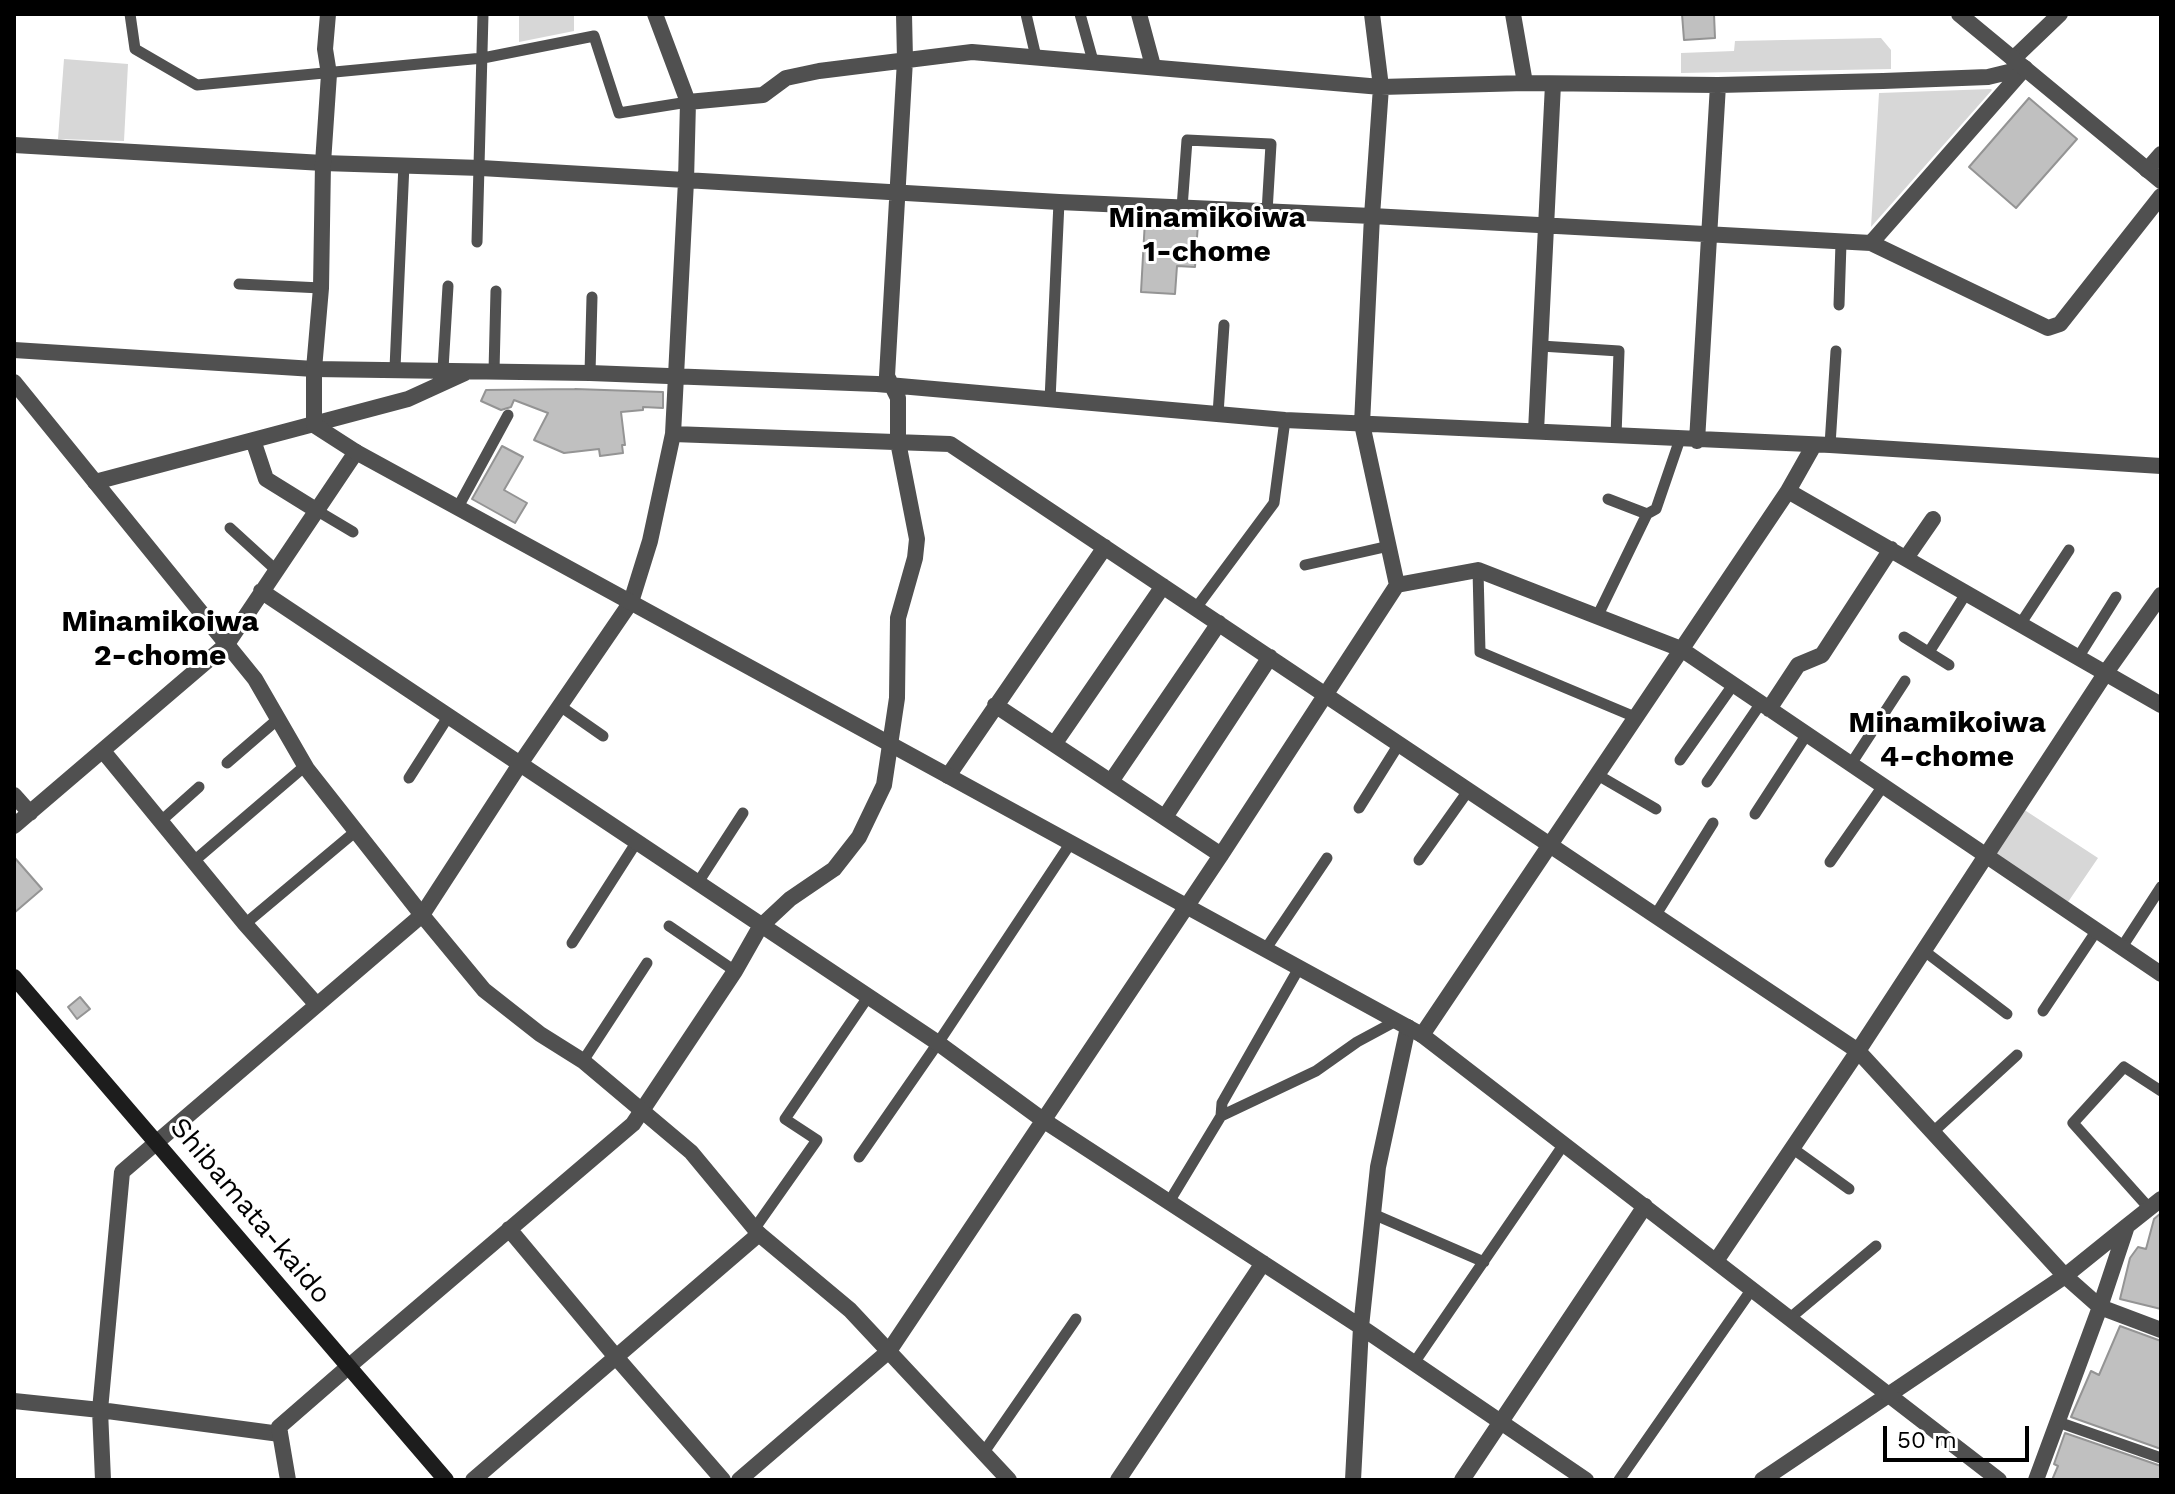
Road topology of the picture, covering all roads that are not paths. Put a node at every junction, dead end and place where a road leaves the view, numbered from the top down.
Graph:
1 (130, 14) edge
2 (328, 14) edge
3 (483, 14) edge
4 (655, 14) edge
5 (904, 14) edge
6 (1026, 14) edge
7 (1080, 14) edge
8 (1139, 14) edge
9 (1372, 14) edge
10 (1513, 14) edge
11 (1959, 14) edge
12 (2060, 14) edge
13 (1036, 57) junction
14 (483, 58) junction
15 (905, 60) junction
16 (1093, 61) junction
17 (2019, 63) junction
18 (1153, 66) junction
19 (329, 74) junction
20 (1525, 83) junction
21 (1553, 84) junction
22 (1718, 85) junction
23 (1381, 87) junction
24 (688, 102) junction
25 (14, 145) edge
26 (2161, 154) edge
27 (323, 163) junction
28 (404, 164) junction
29 (481, 168) junction
30 (2147, 170) junction
31 (686, 181) junction
32 (2161, 181) edge
33 (896, 192) junction
34 (2161, 196) edge
35 (1059, 202) junction
36 (1182, 208) junction
37 (1267, 212) junction
38 (1372, 216) junction
39 (1547, 226) junction
40 (1710, 236) junction
41 (477, 242) dead end
42 (1841, 243) junction
43 (1871, 243) junction
44 (239, 284) dead end
45 (448, 286) dead end
46 (321, 288) junction
47 (496, 291) dead end
48 (592, 297) dead end
49 (1839, 305) dead end
50 (1224, 325) dead end
51 (1541, 346) junction
52 (14, 350) edge
53 (1836, 351) dead end
54 (395, 368) junction
55 (314, 369) junction
56 (443, 369) junction
57 (471, 370) junction
58 (494, 371) junction
59 (590, 373) junction
60 (675, 378) junction
61 (14, 382) edge
62 (893, 386) junction
63 (1050, 400) junction
64 (1218, 414) junction
65 (508, 415) dead end
66 (1285, 420) junction
67 (1362, 424) junction
68 (314, 425) junction
69 (1536, 431) junction
70 (673, 434) junction
71 (1616, 436) junction
72 (1680, 439) junction
73 (253, 440) junction
74 (1697, 441) junction
75 (898, 442) junction
76 (1822, 445) junction
77 (356, 452) junction
78 (2161, 466) edge
79 (95, 482) junction
80 (1788, 491) junction
81 (1608, 499) dead end
82 (458, 507) junction
83 (316, 510) junction
84 (1647, 514) junction
85 (1933, 519) dead end
86 (230, 528) dead end
87 (353, 532) dead end
88 (1389, 546) junction
89 (1105, 547) junction
90 (2069, 550) dead end
91 (1898, 554) junction
92 (1305, 565) dead end
93 (276, 570) junction
94 (1478, 570) junction
95 (1397, 585) junction
96 (1163, 586) junction
97 (261, 591) junction
98 (1967, 592) junction
99 (2161, 595) edge
100 (2116, 597) dead end
101 (631, 602) junction
102 (1196, 608) junction
103 (1597, 617) junction
104 (1219, 623) junction
105 (2021, 623) junction
106 (1904, 637) dead end
107 (227, 644) junction
108 (1681, 649) junction
109 (1929, 652) junction
110 (2079, 656) junction
111 (1270, 657) junction
112 (1949, 665) dead end
113 (2107, 671) junction
114 (1905, 681) dead end
115 (1733, 685) junction
116 (1326, 695) junction
117 (995, 705) junction
118 (2161, 705) edge
119 (560, 706) junction
120 (1765, 706) junction
121 (448, 717) junction
122 (1635, 717) junction
123 (278, 719) junction
124 (1807, 734) junction
125 (603, 736) dead end
126 (1055, 743) junction
127 (891, 744) junction
128 (1399, 744) junction
129 (103, 751) junction
130 (1680, 760) dead end
131 (227, 763) dead end
132 (520, 764) junction
133 (1851, 764) junction
134 (305, 766) junction
135 (1596, 774) junction
136 (948, 776) junction
137 (409, 778) dead end
138 (1112, 780) junction
139 (1707, 782) dead end
140 (1883, 786) junction
141 (199, 787) dead end
142 (1468, 791) junction
143 (14, 795) edge
144 (1359, 808) dead end
145 (1656, 809) dead end
146 (30, 813) junction
147 (743, 813) dead end
148 (1755, 814) dead end
149 (1165, 817) junction
150 (161, 821) junction
151 (1713, 823) dead end
152 (14, 826) edge
153 (356, 831) junction
154 (636, 843) junction
155 (1070, 844) junction
156 (1548, 845) junction
157 (1985, 854) junction
158 (1221, 855) junction
159 (1327, 858) dead end
160 (1419, 860) dead end
161 (194, 861) junction
162 (1830, 862) dead end
163 (697, 884) junction
164 (2161, 887) edge
165 (1187, 906) junction
166 (422, 915) junction
167 (1655, 916) junction
168 (245, 924) junction
169 (669, 926) dead end
170 (760, 927) junction
171 (2097, 930) junction
172 (572, 943) dead end
173 (2122, 947) junction
174 (1265, 950) junction
175 (1923, 950) junction
176 (647, 963) dead end
177 (1299, 968) junction
178 (735, 971) junction
179 (2161, 974) edge
180 (14, 977) edge
181 (868, 997) junction
182 (317, 1005) junction
183 (2043, 1011) dead end
184 (2007, 1014) dead end
185 (1409, 1028) junction
186 (938, 1043) junction
187 (1858, 1051) junction
188 (2017, 1055) dead end
189 (583, 1061) junction
190 (2161, 1091) edge
191 (643, 1110) junction
192 (1221, 1116) junction
193 (1043, 1120) junction
194 (1933, 1132) junction
195 (158, 1143) junction
196 (1564, 1144) junction
197 (1792, 1148) junction
198 (859, 1157) dead end
199 (1849, 1189) dead end
200 (1169, 1202) junction
201 (2155, 1203) edge
202 (1645, 1206) junction
203 (1373, 1214) junction
204 (2127, 1226) junction
205 (509, 1229) junction
206 (757, 1231) junction
207 (1876, 1246) dead end
208 (1716, 1261) junction
209 (1484, 1262) junction
210 (1263, 1263) junction
211 (2065, 1276) junction
212 (1752, 1289) junction
213 (2100, 1307) junction
214 (1790, 1318) junction
215 (1076, 1319) dead end
216 (1361, 1327) junction
217 (2161, 1330) edge
218 (889, 1351) junction
219 (616, 1357) junction
220 (1414, 1363) junction
221 (348, 1367) junction
222 (1889, 1394) junction
223 (14, 1401) edge
224 (100, 1410) junction
225 (2058, 1422) junction
226 (1499, 1423) junction
227 (280, 1434) junction
228 (984, 1452) junction
229 (2161, 1458) edge
230 (103, 1480) edge
231 (288, 1480) edge
232 (446, 1480) edge
233 (473, 1480) edge
234 (723, 1480) edge
235 (739, 1480) edge
236 (1009, 1480) edge
237 (1118, 1480) edge
238 (1353, 1480) edge
239 (1462, 1480) edge
240 (1586, 1480) edge
241 (1619, 1480) edge
242 (1762, 1480) edge
243 (1999, 1480) edge
244 (2036, 1480) edge

1 - 19 lane
2 - 19 street
3 - 14 lane
4 - 24 street
5 - 15 street
6 - 13 lane
7 - 16 lane
8 - 18 street
9 - 23 street
10 - 20 street
11 - 17 street
12 - 17 street
13 - 15 street
13 - 16 street
14 - 19 lane
14 - 24 lane
14 - 29 lane
15 - 24 street
15 - 33 street
16 - 18 street
17 - 22 street
17 - 30 street
17 - 43 street
18 - 23 street
19 - 27 street
20 - 21 street
20 - 23 street
21 - 22 street
21 - 39 street
22 - 40 street
23 - 38 street
24 - 31 street
25 - 27 street
26 - 30 street
27 - 28 street
27 - 46 street
28 - 29 street
28 - 54 lane
29 - 31 street
29 - 41 lane
30 - 32 street
31 - 33 street
31 - 60 street
33 - 35 street
33 - 62 street
34 - 43 street
35 - 36 street
35 - 63 lane
36 - 37 street
36 - 37 lane
37 - 38 street
38 - 39 street
38 - 67 street
39 - 40 street
39 - 51 street
40 - 42 street
40 - 74 street
42 - 43 street
42 - 49 lane
44 - 46 lane
45 - 56 lane
46 - 55 street
47 - 58 lane
48 - 59 lane
50 - 64 lane
51 - 69 street
51 - 71 lane
52 - 55 street
53 - 76 lane
54 - 55 street
54 - 56 street
55 - 68 street
56 - 57 street
57 - 58 street
57 - 68 street
58 - 59 street
59 - 60 street
60 - 62 street
60 - 70 street
61 - 79 street
62 - 63 street
62 - 75 street
63 - 64 street
64 - 66 street
65 - 82 lane
66 - 67 street
66 - 102 lane
67 - 69 street
67 - 88 street
68 - 73 street
68 - 77 street
69 - 71 street
70 - 75 street
70 - 101 street
71 - 72 street
72 - 74 street
72 - 84 lane
73 - 79 street
73 - 83 street
74 - 76 street
75 - 89 street
75 - 127 street
76 - 78 street
76 - 80 street
77 - 82 street
77 - 83 street
79 - 107 street
80 - 91 street
80 - 108 street
81 - 84 lane
82 - 101 street
83 - 87 lane
83 - 93 street
84 - 103 lane
85 - 91 street
86 - 93 lane
88 - 92 lane
88 - 95 street
89 - 96 street
89 - 117 street
90 - 105 lane
91 - 98 street
91 - 120 street
93 - 97 street
94 - 95 street
94 - 103 street
94 - 122 lane
95 - 116 street
96 - 102 street
96 - 126 street
97 - 107 street
97 - 121 street
98 - 105 street
98 - 109 lane
99 - 113 street
100 - 110 lane
101 - 119 street
101 - 127 street
102 - 104 street
103 - 108 street
104 - 111 street
104 - 138 street
105 - 110 street
106 - 109 lane
107 - 123 street
107 - 129 street
108 - 115 street
108 - 122 street
109 - 112 lane
110 - 113 street
111 - 116 street
111 - 149 street
113 - 118 street
113 - 157 street
114 - 133 lane
115 - 120 street
115 - 130 lane
116 - 128 street
116 - 158 street
117 - 126 street
117 - 136 street
119 - 125 lane
119 - 132 street
120 - 124 street
120 - 139 lane
121 - 132 street
121 - 137 lane
122 - 135 street
123 - 131 lane
123 - 134 street
124 - 133 street
124 - 148 lane
126 - 138 street
127 - 136 street
127 - 170 street
128 - 142 street
128 - 144 lane
129 - 146 street
129 - 150 street
132 - 154 street
132 - 166 street
133 - 140 street
134 - 153 street
134 - 161 lane
135 - 145 lane
135 - 156 street
136 - 155 street
138 - 149 street
140 - 157 street
140 - 162 lane
141 - 150 lane
142 - 156 street
142 - 160 lane
143 - 146 street
146 - 152 street
147 - 163 lane
149 - 158 street
150 - 161 street
151 - 167 lane
153 - 166 street
153 - 168 lane
154 - 163 street
154 - 172 lane
155 - 165 street
155 - 186 lane
156 - 167 street
156 - 185 street
157 - 171 street
157 - 175 street
158 - 165 street
159 - 174 lane
161 - 168 street
163 - 170 street
164 - 173 lane
165 - 174 street
165 - 193 street
166 - 182 street
166 - 189 street
167 - 187 street
168 - 182 street
169 - 178 lane
170 - 178 street
170 - 181 street
171 - 173 street
171 - 183 lane
173 - 179 street
174 - 177 street
175 - 184 lane
175 - 187 street
176 - 189 lane
177 - 185 street
177 - 192 lane
178 - 191 street
180 - 195 main road, Shibamata-kaido
181 - 186 street
181 - 206 lane
182 - 195 street
185 - 192 lane
185 - 196 street
185 - 203 street
186 - 193 street
186 - 198 lane
187 - 194 street
187 - 197 street
188 - 194 lane
189 - 191 street
190 - 201 lane
191 - 205 street
191 - 206 street
192 - 200 lane
193 - 200 street
193 - 218 street
194 - 211 street
195 - 221 main road, Shibamata-kaido
195 - 224 street
196 - 202 street
196 - 209 lane
197 - 199 lane
197 - 208 street
200 - 210 street
201 - 204 street
202 - 208 street
202 - 226 street
203 - 209 lane
203 - 216 street
204 - 211 street
204 - 213 street
205 - 219 street
205 - 221 street
206 - 218 street
206 - 219 street
207 - 214 lane
208 - 212 street
209 - 220 lane
210 - 216 street
210 - 237 street
211 - 213 street
211 - 222 street
212 - 214 street
212 - 241 lane
213 - 217 street
213 - 225 street
214 - 222 street
215 - 228 lane
216 - 220 street
216 - 238 street
218 - 228 street
218 - 235 street
219 - 233 street
219 - 234 street
220 - 226 street
221 - 227 street
221 - 232 main road, Shibamata-kaido
222 - 242 street
222 - 243 street
223 - 224 street
224 - 227 street
224 - 230 street
225 - 229 lane
225 - 244 street
226 - 239 street
226 - 240 street
227 - 231 street
228 - 236 street

